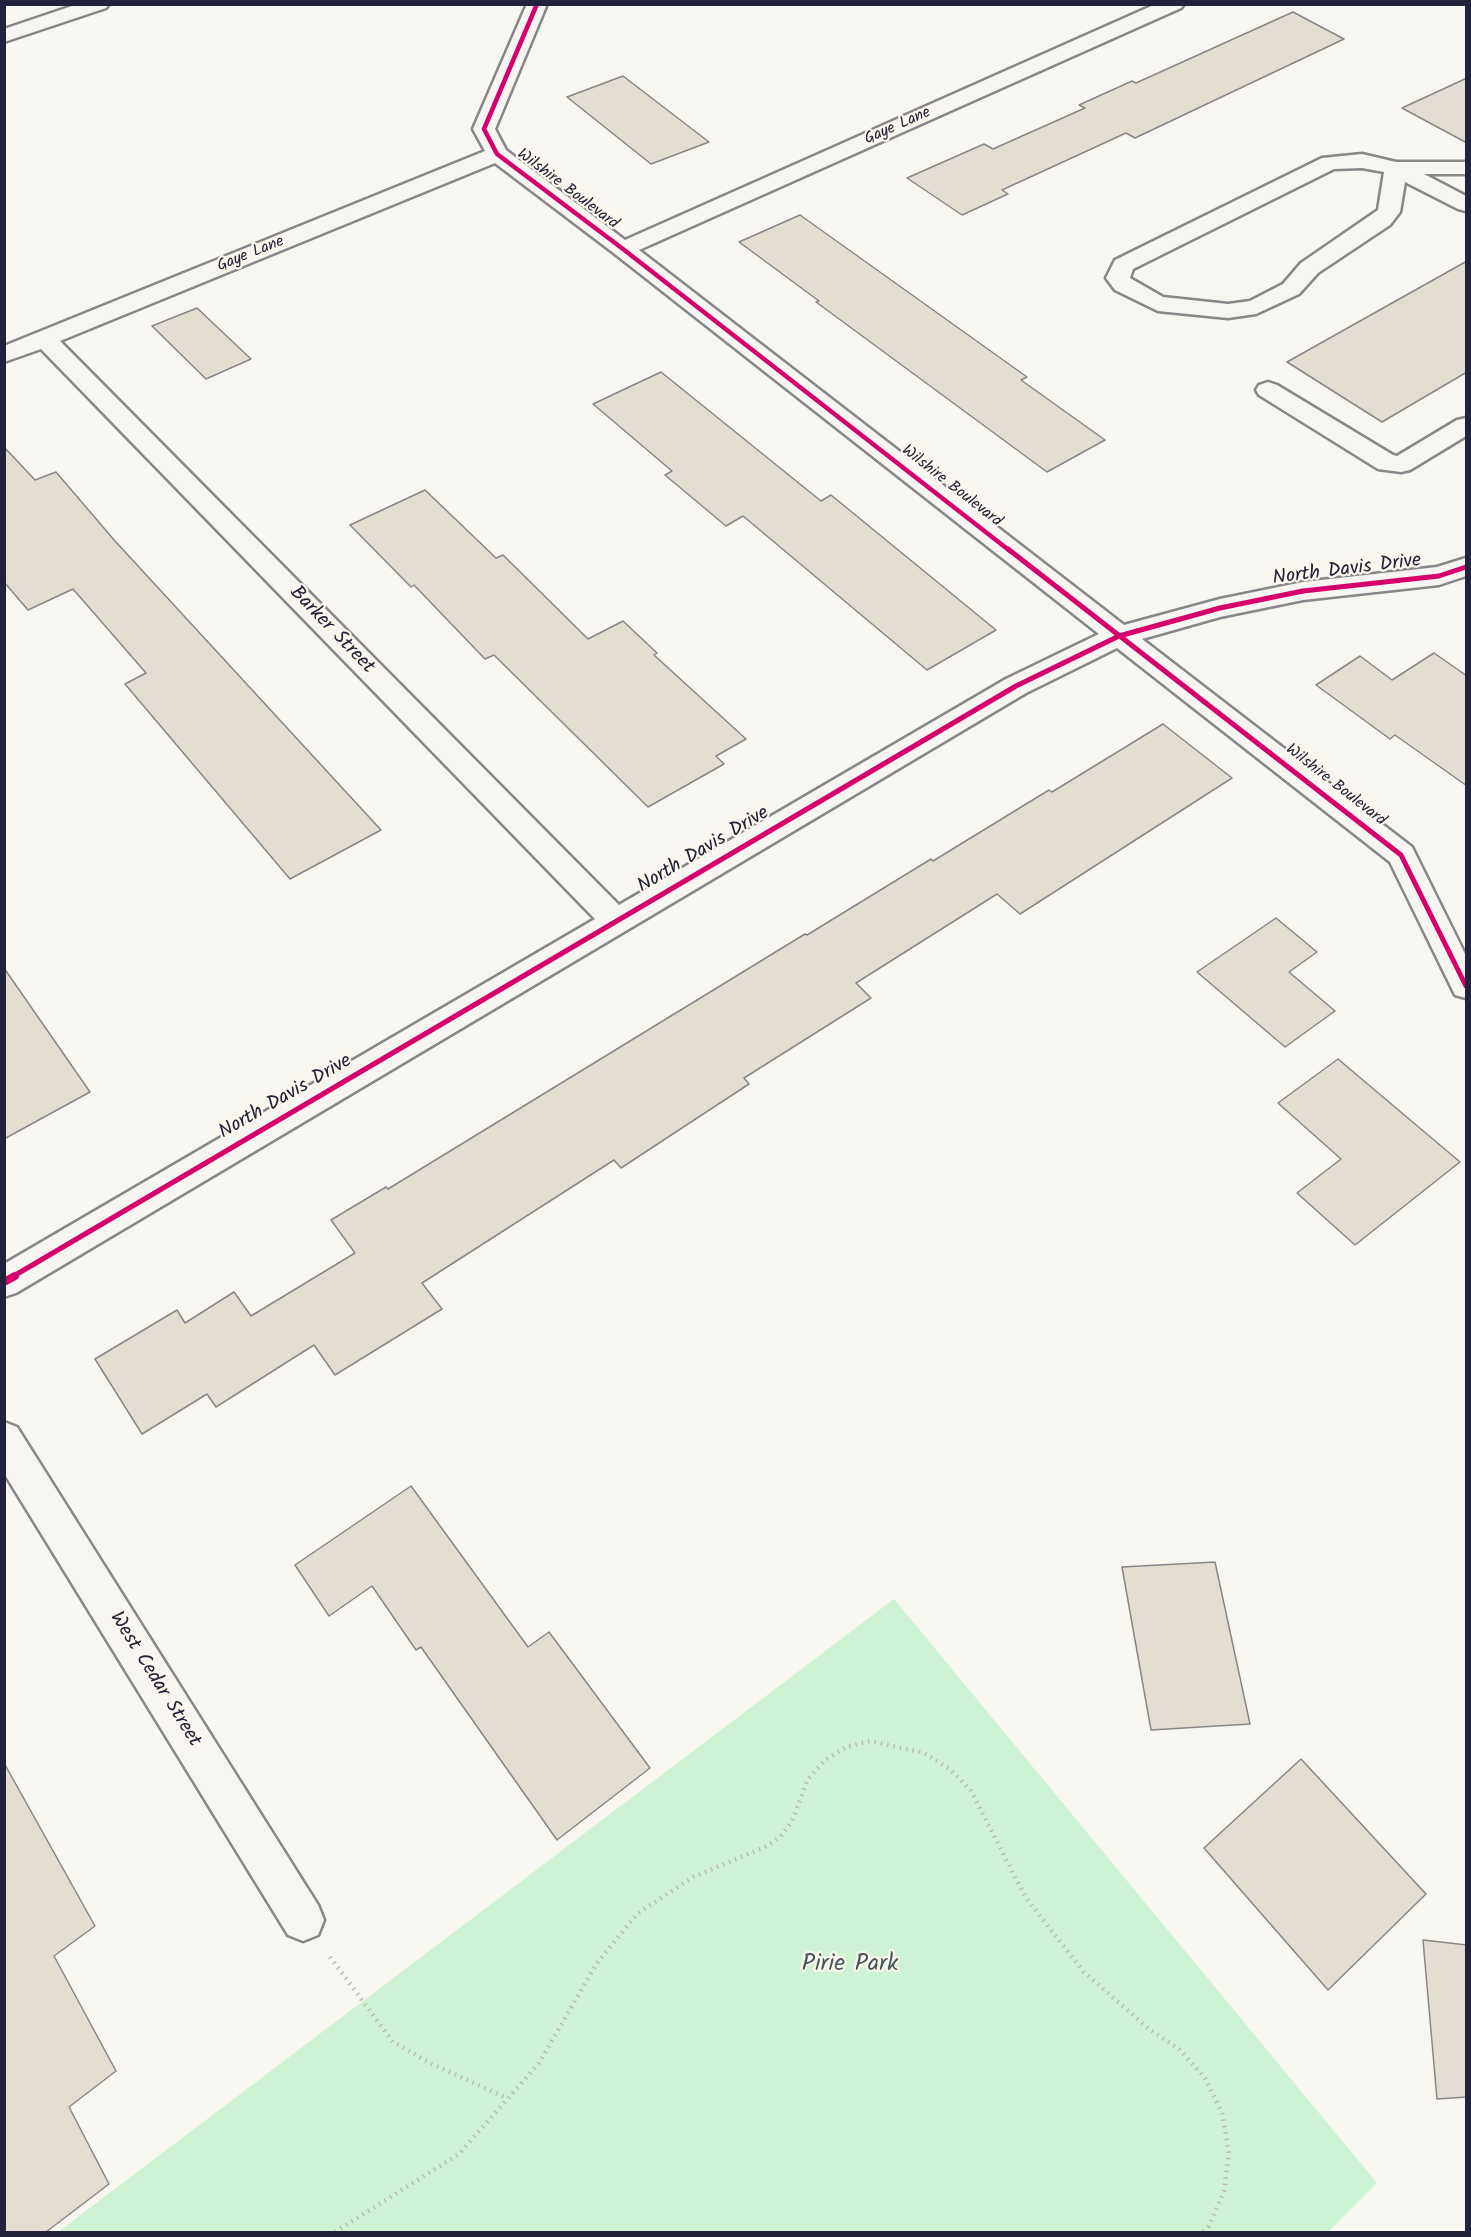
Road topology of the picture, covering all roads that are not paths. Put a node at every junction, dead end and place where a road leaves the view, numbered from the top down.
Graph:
1 (99, 4) edge
2 (537, 4) edge
3 (1174, 4) edge
4 (4, 36) edge
5 (497, 154) junction
6 (1395, 168) junction
7 (1467, 168) edge
8 (1467, 204) edge
9 (623, 249) junction
10 (45, 339) junction
11 (4, 355) edge
12 (1268, 390) dead end
13 (1467, 426) edge
14 (1467, 567) edge
15 (1119, 636) junction
16 (617, 922) junction
17 (1467, 986) edge
18 (4, 1282) edge
19 (4, 1439) edge
20 (303, 1920) road end

1 - 4 street
2 - 5 street, Wilshire Boulevard
3 - 9 street, Gaye Lane
5 - 9 street, Wilshire Boulevard
5 - 10 street, Gaye Lane
6 - 6 street
6 - 7 street
6 - 8 street
9 - 15 street, Wilshire Boulevard
10 - 11 street, Gaye Lane
10 - 16 street, Barker Street
12 - 13 street
14 - 15 street, North Davis Drive
15 - 16 street, North Davis Drive
15 - 17 street, Wilshire Boulevard
16 - 18 street, North Davis Drive
19 - 20 street, West Cedar Street

